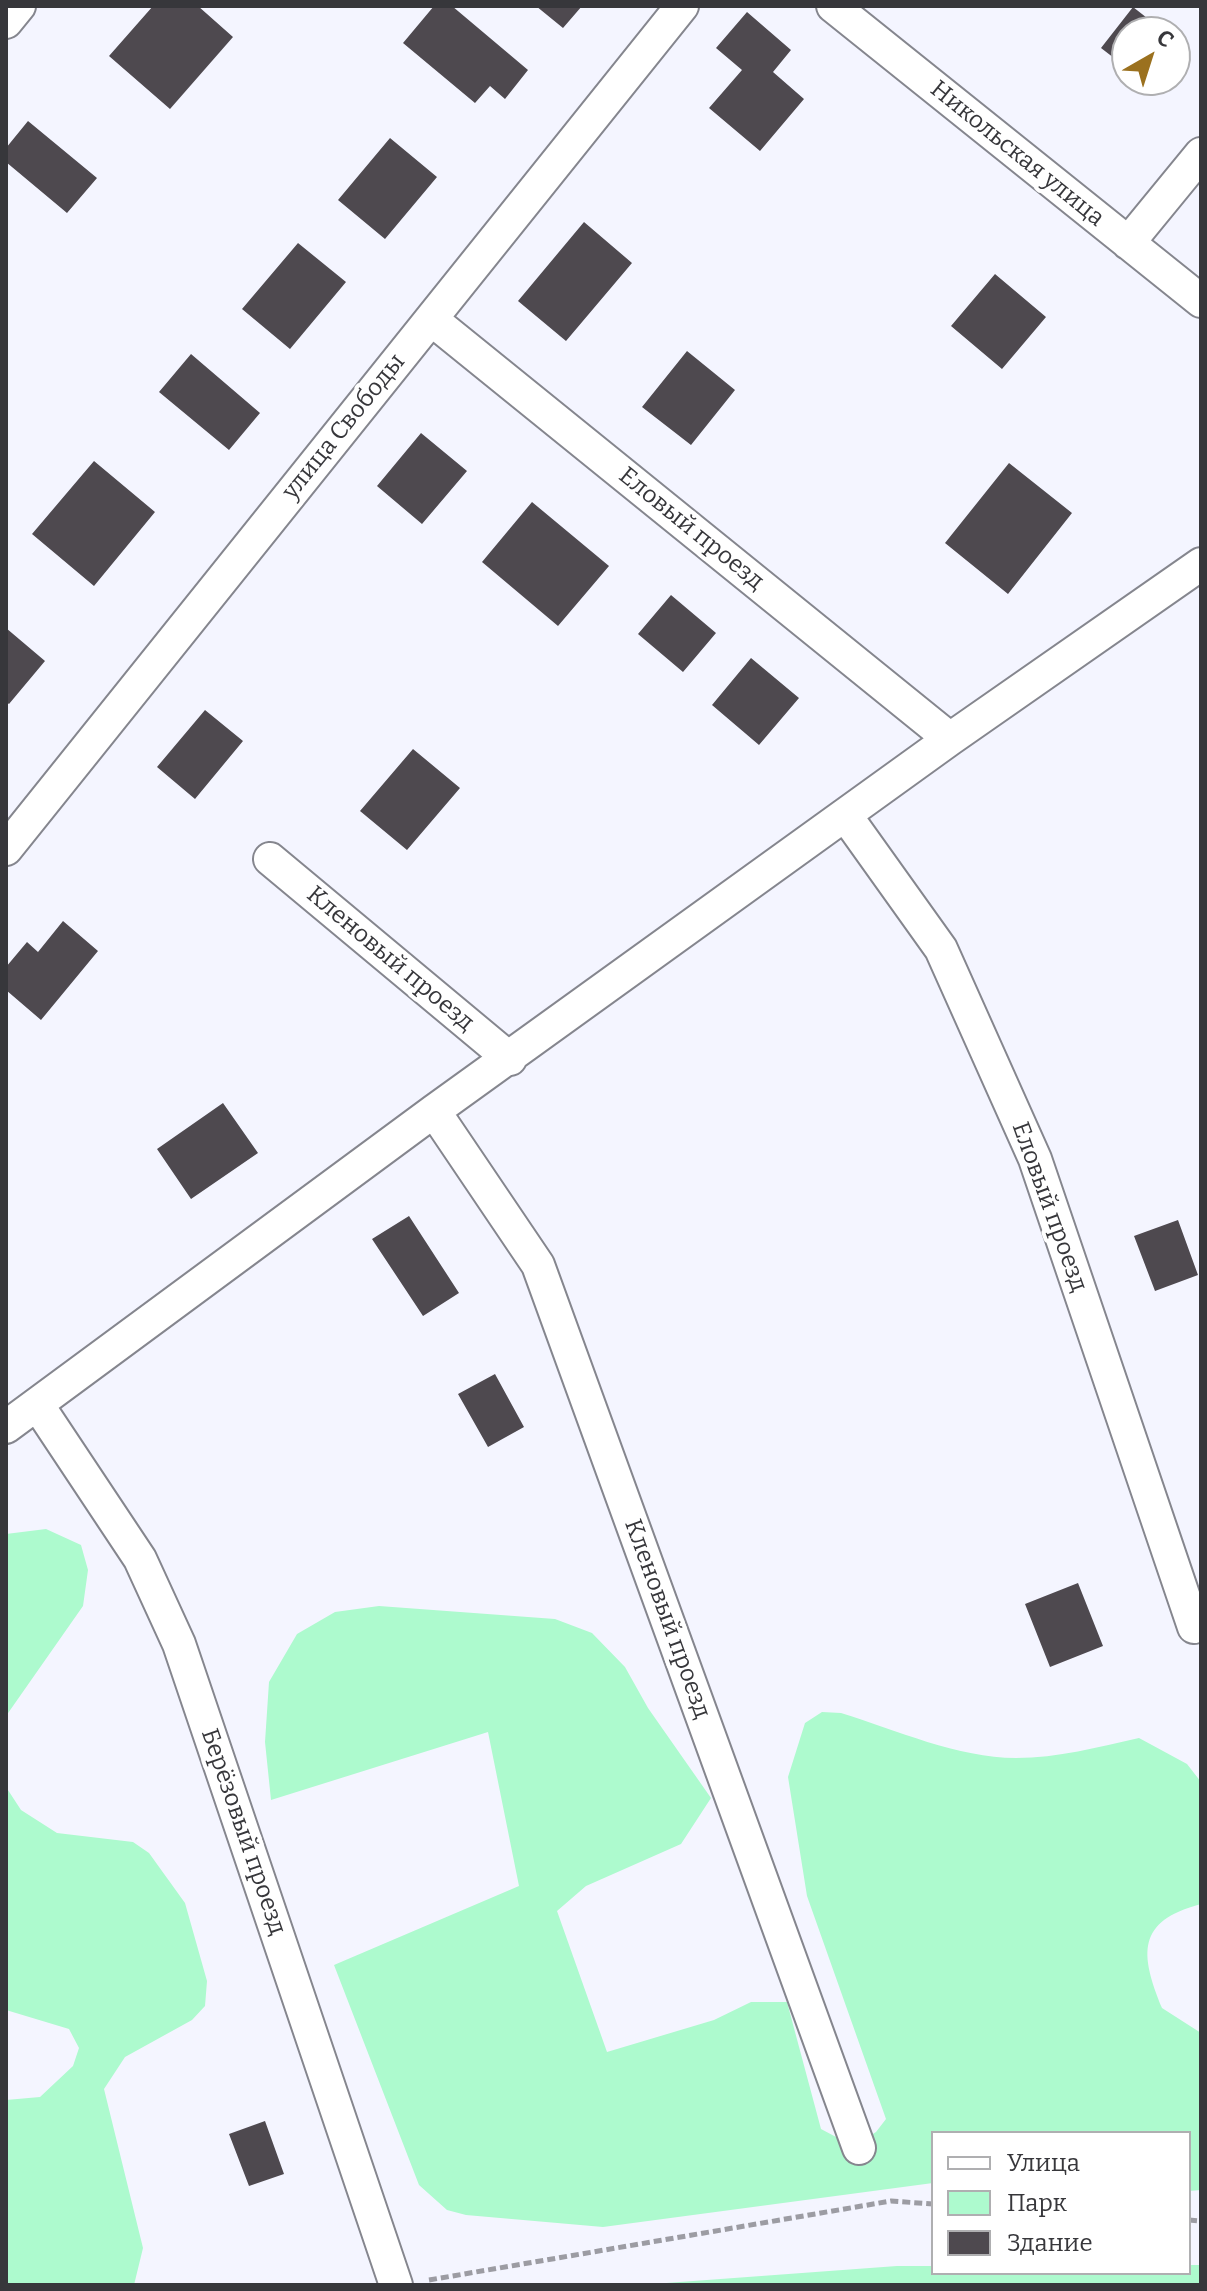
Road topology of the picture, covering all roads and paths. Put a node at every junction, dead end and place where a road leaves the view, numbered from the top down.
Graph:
1 (19, 6) edge
2 (682, 6) edge
3 (833, 6) edge
4 (6, 22) edge
5 (1201, 154) edge
6 (1128, 243) junction
7 (1201, 301) edge
8 (431, 319) junction
9 (1201, 564) edge
10 (950, 739) junction
11 (846, 816) junction
12 (6, 849) edge
13 (270, 859) dead end
14 (510, 1059) junction
15 (434, 1111) junction
16 (37, 1404) junction
17 (6, 1427) edge
18 (1194, 1627) dead end
19 (859, 2148) dead end
20 (931, 2204) edge
21 (406, 2284) edge

1 - 4 street
2 - 8 street, улица Свободы
3 - 6 street, Никольская улица
5 - 6 street
6 - 7 street, Никольская улица
8 - 10 street, Еловый проезд
8 - 12 street, улица Свободы
9 - 10 street
10 - 11 street
11 - 14 street
11 - 18 street, Еловый проезд
13 - 14 street, Кленовый проезд
14 - 15 street
15 - 16 street
15 - 19 street, Кленовый проезд
16 - 17 street
16 - 21 street, Берёзовый проезд
20 - 21 path

